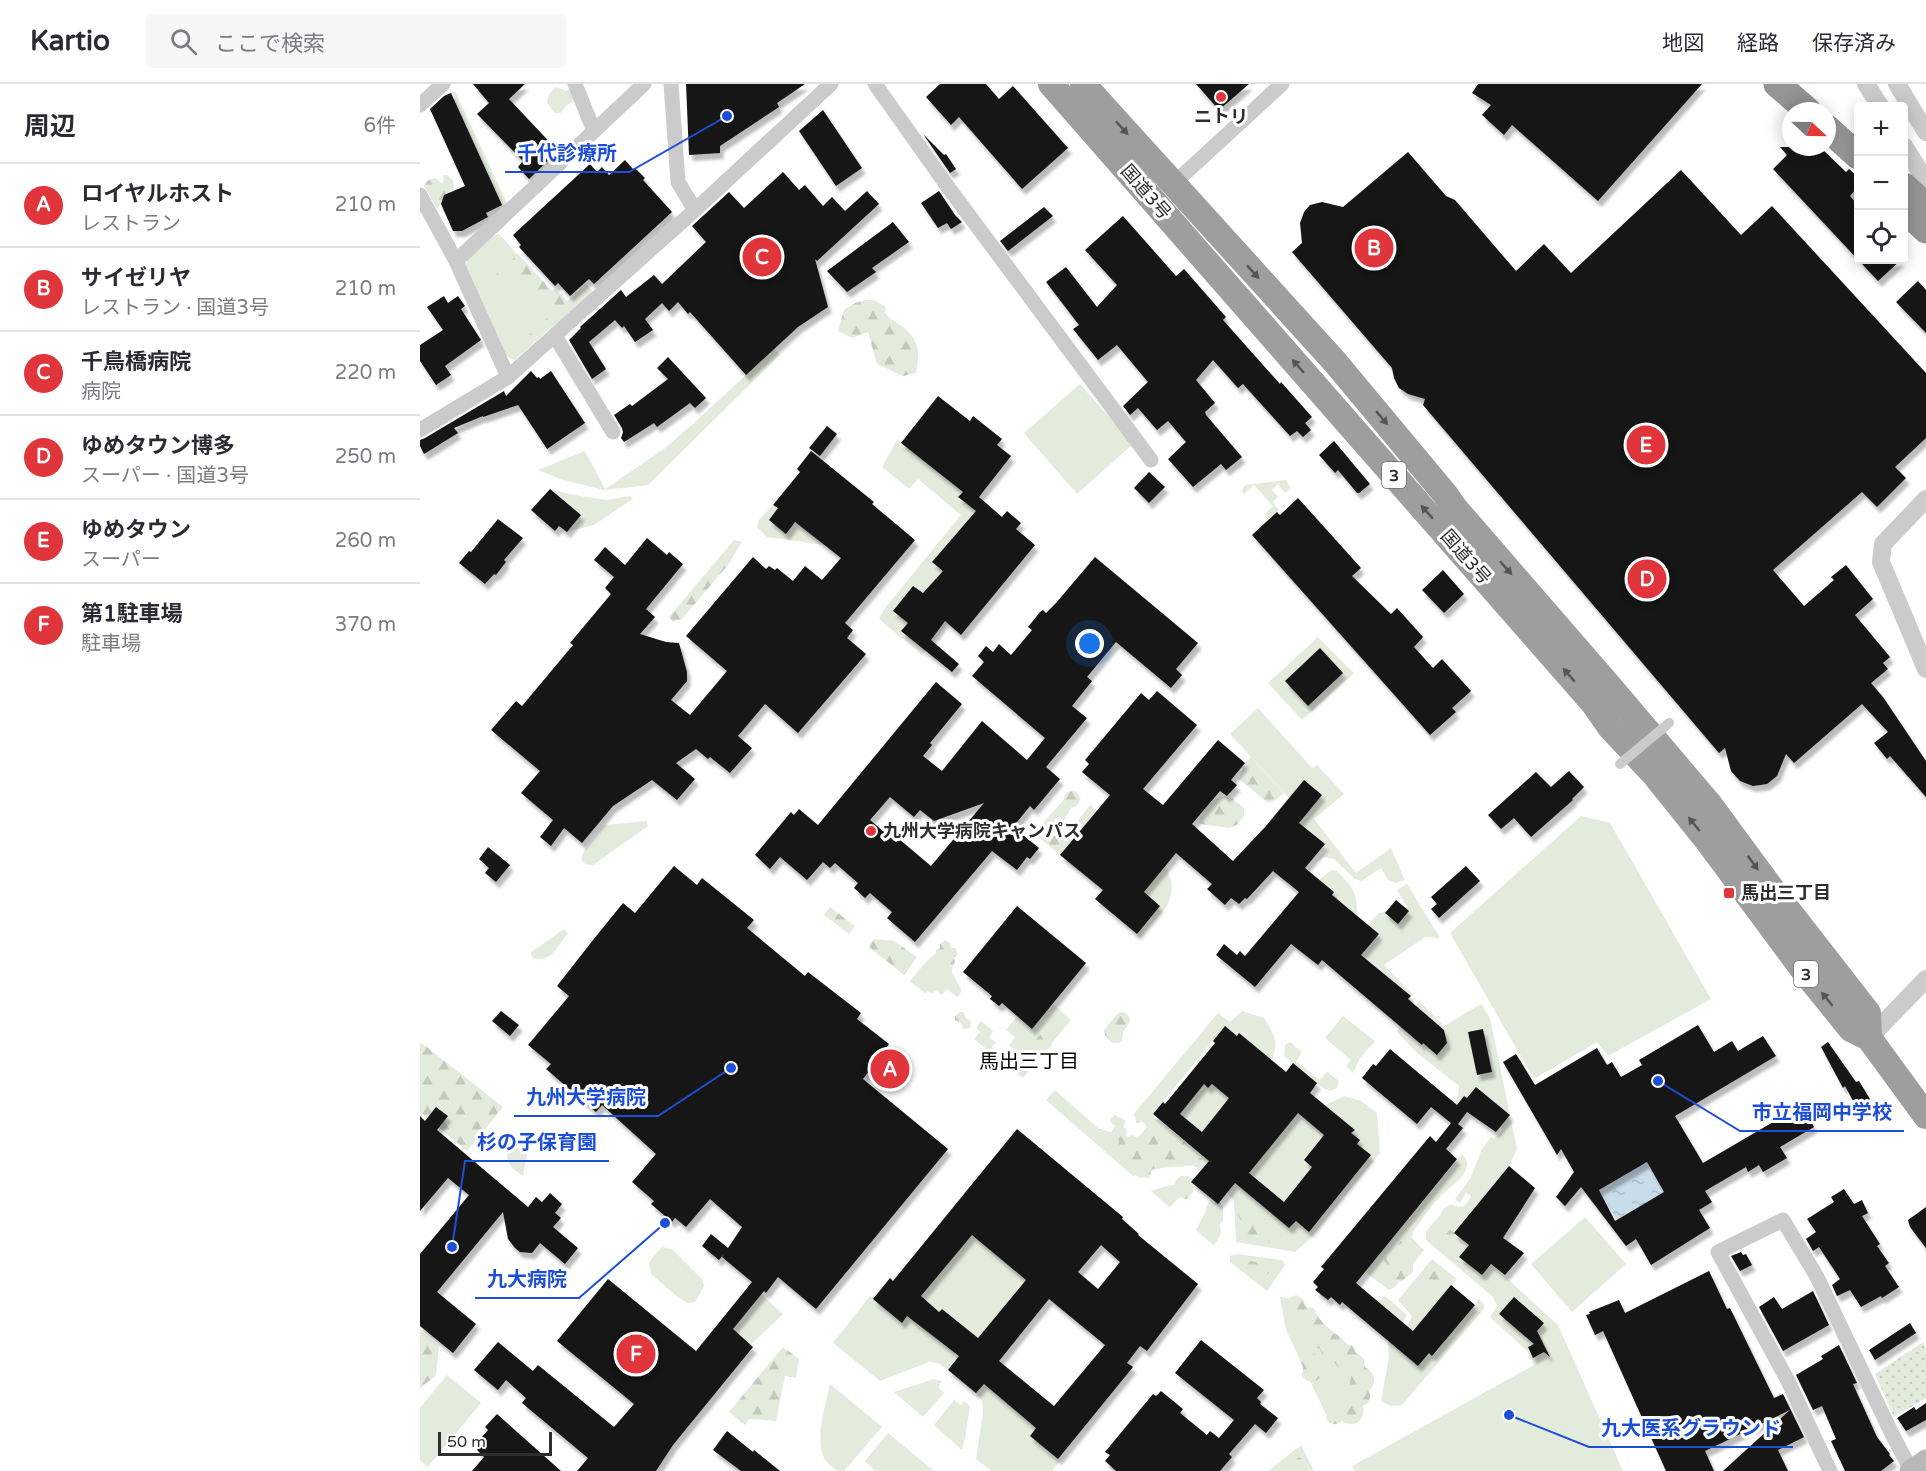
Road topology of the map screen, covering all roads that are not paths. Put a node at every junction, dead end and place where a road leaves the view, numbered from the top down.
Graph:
1 (443, 84) edge
2 (575, 84) edge
3 (644, 84) edge
4 (670, 84) edge
5 (831, 84) edge
6 (875, 84) edge
7 (1051, 84) edge
8 (1083, 84) edge
9 (1282, 84) edge
10 (1777, 84) edge
11 (1788, 84) edge
12 (1866, 84) edge
13 (1897, 84) edge
14 (1798, 102) edge
15 (1808, 102) edge
16 (1877, 102) edge
17 (420, 105) edge
18 (1836, 127) edge
19 (594, 131) junction
20 (1926, 132) edge
21 (1836, 136) edge
22 (1854, 143) edge
23 (1854, 152) edge
24 (1908, 152) edge
25 (1926, 181) edge
26 (1908, 190) edge
27 (1163, 193) junction
28 (420, 195) edge
29 (1908, 198) edge
30 (1926, 206) edge
31 (694, 210) junction
32 (1905, 210) edge
33 (1926, 214) edge
34 (1926, 230) edge
35 (456, 261) junction
36 (555, 336) junction
37 (508, 377) junction
38 (420, 430) edge
39 (613, 432) dead end
40 (1151, 460) dead end
41 (1926, 499) edge
42 (1926, 669) edge
43 (1669, 723) dead end
44 (1620, 764) dead end
45 (1926, 979) edge
46 (1869, 1038) junction
47 (1926, 1116) edge
48 (1916, 1467) edge
49 (1830, 1471) edge

1 - 17 street
2 - 19 street
3 - 19 street
4 - 31 street
5 - 31 street
6 - 40 street
7 - 27 highway, 国道3号 / 3
8 -> 27 highway, 国道3号 / 3
9 - 27 street
10 - 14 highway
11 - 15 highway
12 - 16 street
13 - 20 street
18 - 22 highway
19 - 35 street
21 - 23 highway
24 - 25 street
26 - 30 highway
27 - 46 highway, 国道3号 / 3
28 - 35 street
29 - 33 highway
31 - 36 street
32 - 34 highway
35 - 37 street
36 - 37 street
36 - 39 street
37 - 38 street
41 - 42 street
43 - 44 street, bridge
45 - 46 street
46 - 47 highway, 国道3号 / 3
48 - 49 street

